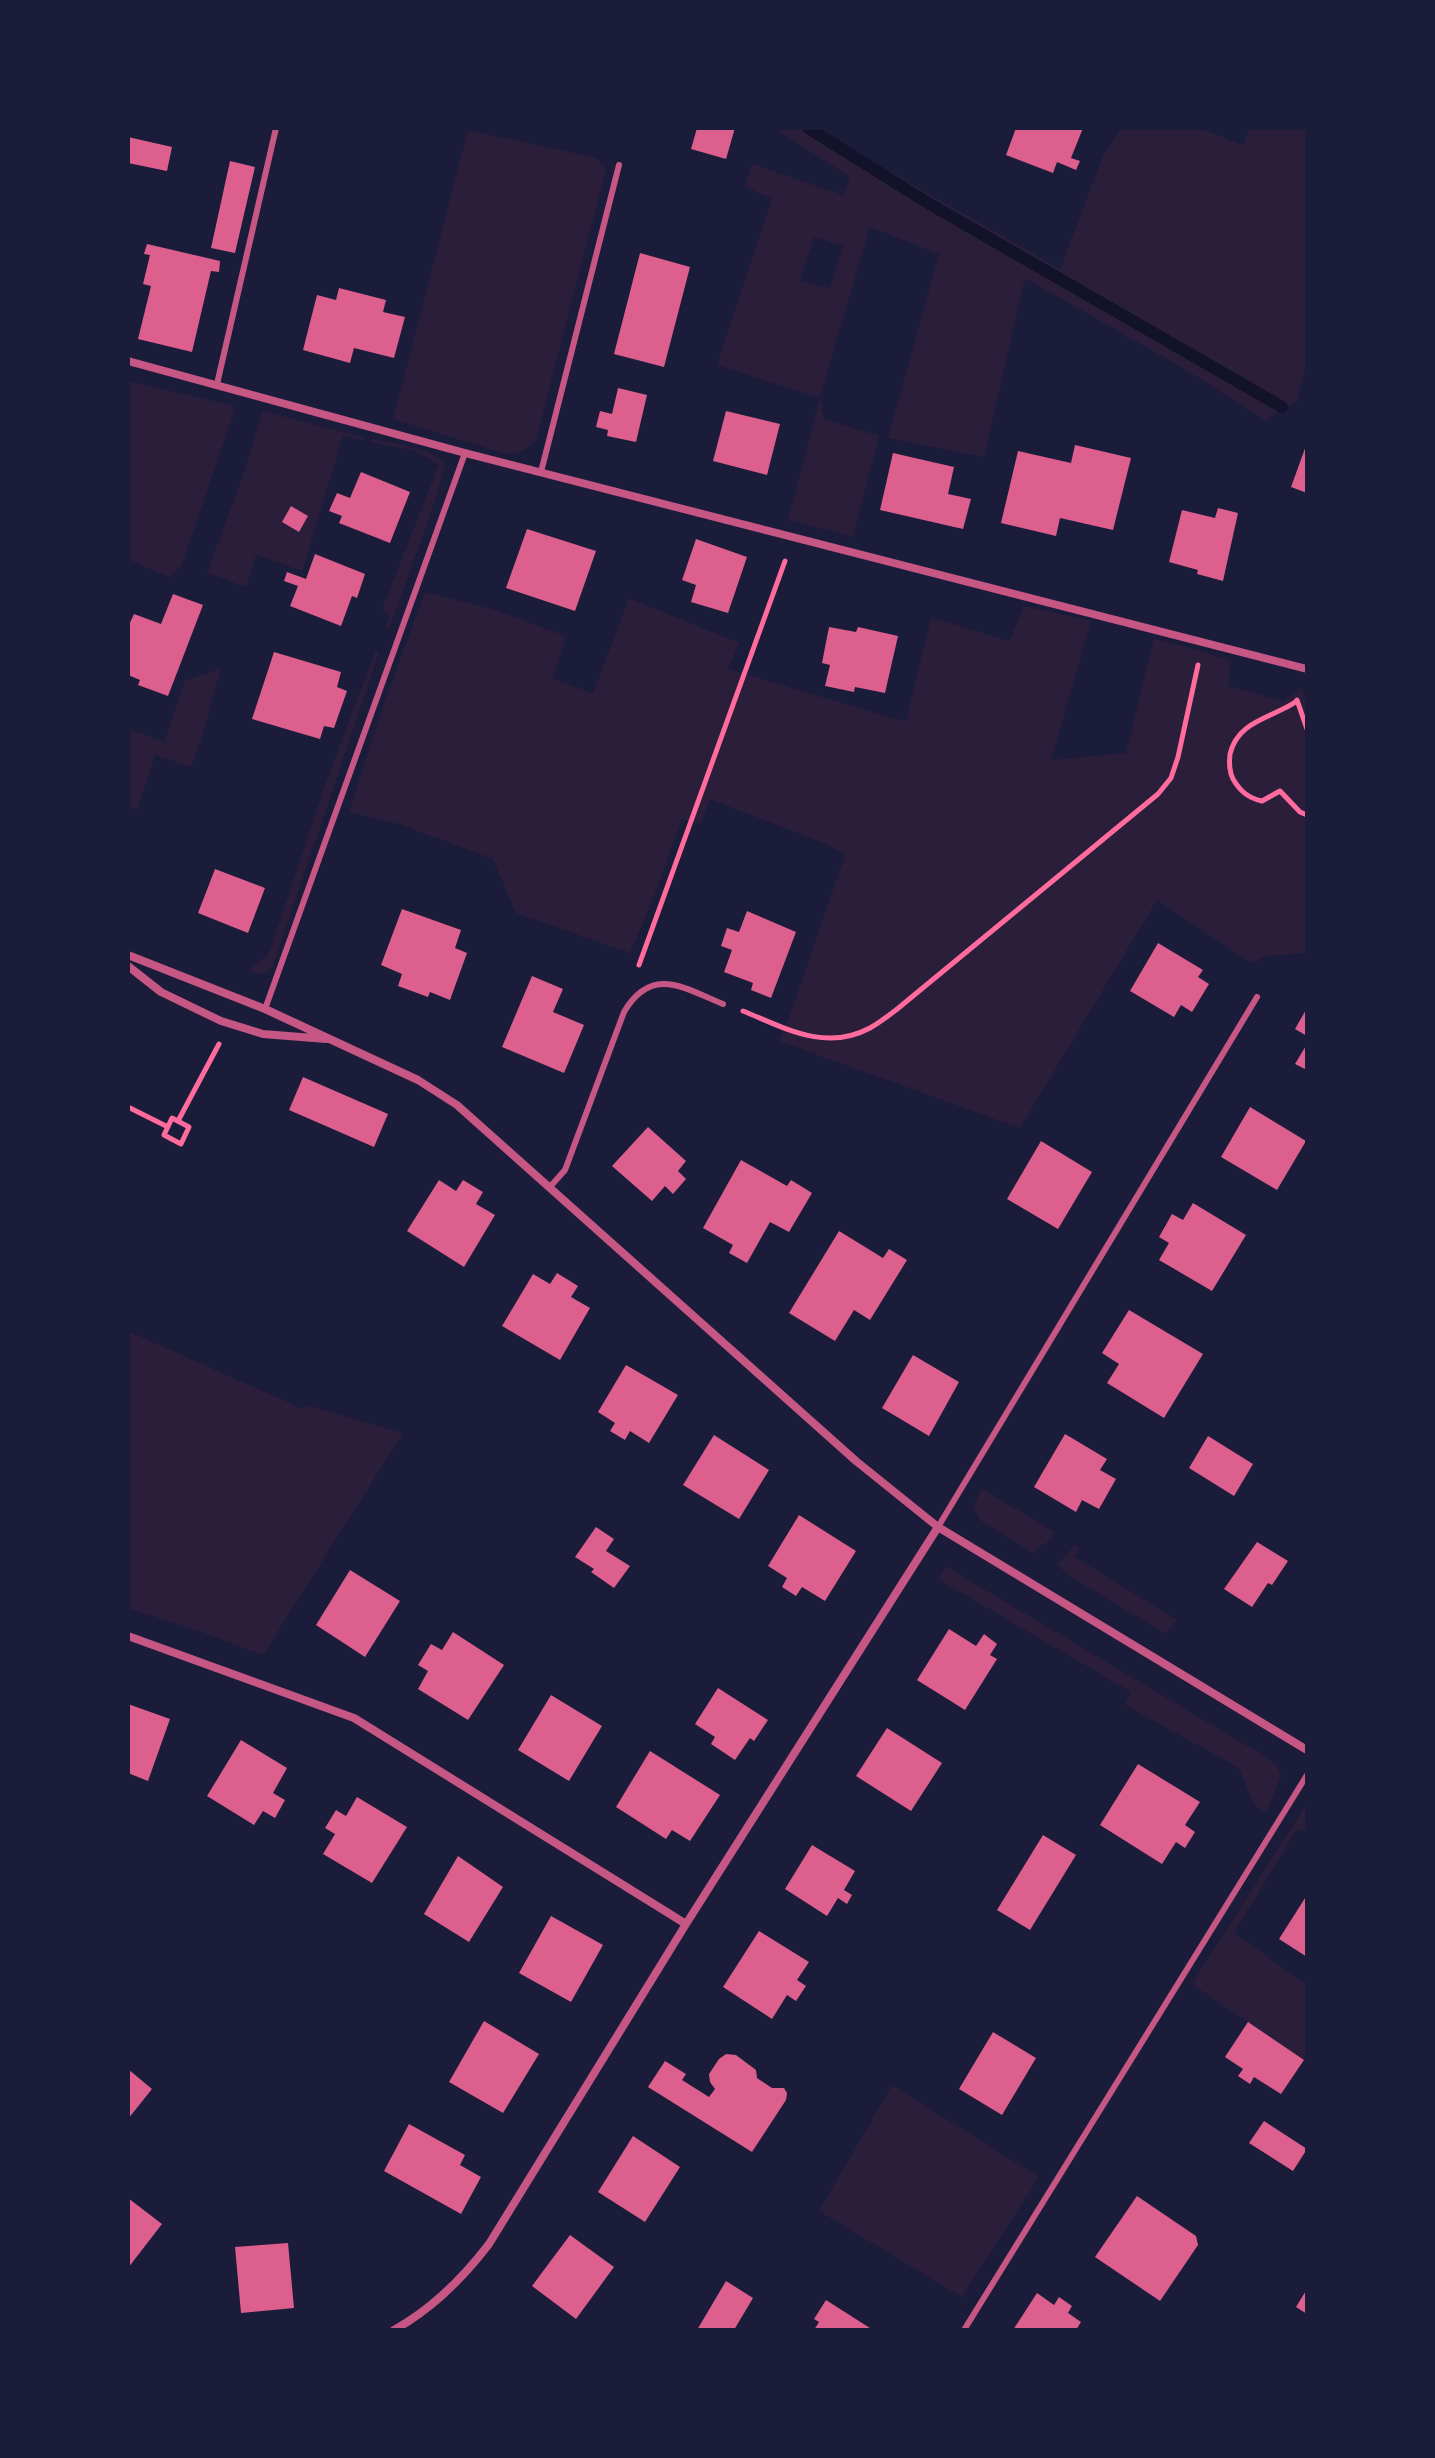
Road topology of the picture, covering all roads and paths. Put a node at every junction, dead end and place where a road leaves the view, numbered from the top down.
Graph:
1 (276, 128) edge
2 (619, 165) dead end
3 (128, 361) edge
4 (217, 384) junction
5 (465, 453) junction
6 (541, 472) junction
7 (794, 537) junction
8 (1204, 642) junction
9 (1305, 668) edge
10 (1297, 701) junction
11 (1307, 729) edge
12 (1307, 815) edge
13 (128, 955) edge
14 (128, 966) edge
15 (639, 992) junction
16 (1257, 997) dead end
17 (723, 1004) joint
18 (265, 1009) junction
19 (222, 1038) dead end
20 (330, 1039) junction
21 (128, 1107) edge
22 (178, 1121) junction
23 (168, 1127) junction
24 (549, 1188) junction
25 (938, 1527) junction
26 (128, 1636) edge
27 (1307, 1750) edge
28 (1307, 1775) edge
29 (686, 1924) junction
30 (394, 2330) edge
31 (964, 2330) edge

1 - 4 lane
2 - 6 lane
3 - 4 street
4 - 5 street
5 - 6 street
5 - 18 lane
6 - 7 street
7 - 8 street
7 - 15 path
8 - 9 street
8 - 17 path
9 - 10 path
10 - 11 path
10 - 12 path
13 - 18 street
14 - 20 street
15 - 17 lane
15 - 24 lane
16 - 25 lane
18 - 20 street
19 - 22 path
20 - 24 street
21 - 23 path
22 - 23 path
22 - 23 path
24 - 25 street
25 - 27 street
25 - 29 street
26 - 29 street
28 - 31 lane
29 - 30 street

